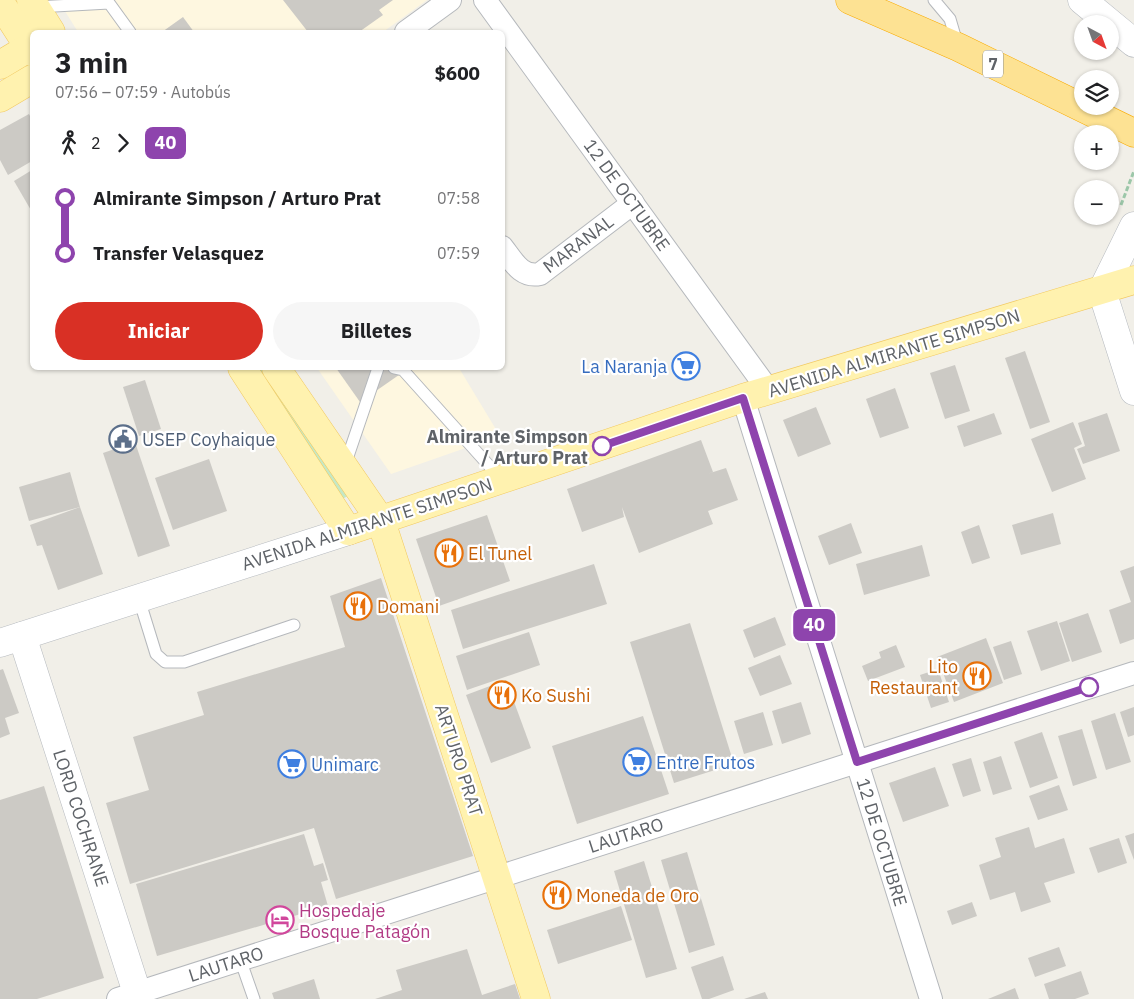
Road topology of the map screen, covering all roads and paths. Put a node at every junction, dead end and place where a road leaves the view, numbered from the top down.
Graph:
1 (450, 0) edge
2 (485, 0) edge
3 (850, 0) edge
4 (934, 0) edge
5 (1082, 0) edge
6 (0, 2) edge
7 (34, 4) edge
8 (37, 30) edge
9 (129, 30) edge
10 (409, 30) edge
11 (30, 35) edge
12 (1134, 43) edge
13 (958, 47) junction
14 (30, 48) edge
15 (0, 65) edge
16 (30, 80) edge
17 (0, 98) edge
18 (1134, 133) edge
19 (633, 203) junction
20 (1134, 226) edge
21 (505, 252) edge
22 (1134, 280) edge
23 (1102, 290) junction
24 (243, 370) edge
25 (277, 370) edge
26 (377, 370) edge
27 (403, 370) edge
28 (1134, 391) edge
29 (756, 394) junction
30 (344, 467) junction
31 (502, 480) junction
32 (381, 521) junction
33 (348, 531) junction
34 (139, 599) junction
35 (294, 625) dead end
36 (11, 640) edge
37 (1134, 673) edge
38 (857, 762) junction
39 (497, 877) junction
40 (240, 959) junction
41 (132, 997) edge
42 (254, 999) edge
43 (536, 999) edge
44 (931, 999) edge

1 - 10 street
2 - 19 street, 12 DE OCTUBRE
3 - 13 highway, 7
4 - 13 lane
5 - 12 main road
6 - 11 main road
7 - 8 main road
7 - 9 lane
13 - 18 highway, 7
14 - 15 main road
16 - 17 main road
19 - 21 street, MARANAL
19 - 29 street, 12 DE OCTUBRE
20 - 23 main road
22 - 23 main road, AVENIDA ALMIRANTE SIMPSON
23 - 28 main road
23 - 29 main road, AVENIDA ALMIRANTE SIMPSON
24 - 33 main road
25 - 30 main road, ARTURO PRAT
26 - 30 lane
27 - 31 lane
29 - 31 main road, AVENIDA ALMIRANTE SIMPSON
29 - 38 street, 12 DE OCTUBRE
30 - 32 main road, ARTURO PRAT
31 - 32 main road, AVENIDA ALMIRANTE SIMPSON
32 - 33 main road, AVENIDA ALMIRANTE SIMPSON
32 - 39 main road, ARTURO PRAT
33 - 34 main road, AVENIDA ALMIRANTE SIMPSON
34 - 35 lane
34 - 36 main road, AVENIDA ALMIRANTE SIMPSON
36 - 41 main road, LORD COCHRANE
37 - 38 street, LAUTARO
38 - 39 street, LAUTARO
38 - 44 street, 12 DE OCTUBRE
39 - 40 street, LAUTARO
39 - 43 main road, ARTURO PRAT
40 - 41 street, LAUTARO
40 - 42 lane

